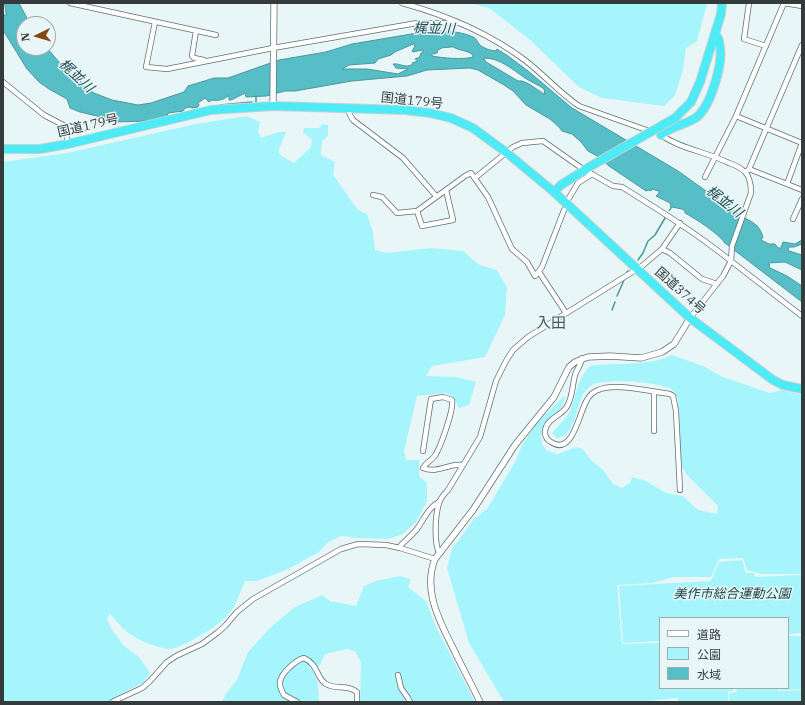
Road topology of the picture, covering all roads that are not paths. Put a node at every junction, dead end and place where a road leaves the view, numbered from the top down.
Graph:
1 (70, 3) edge
2 (274, 3) edge
3 (402, 3) edge
4 (722, 3) edge
5 (749, 3) edge
6 (784, 3) edge
7 (802, 6) edge
8 (155, 22) junction
9 (462, 23) junction
10 (196, 32) junction
11 (715, 34) junction
12 (216, 35) dead end
13 (802, 45) edge
14 (766, 46) junction
15 (273, 50) junction
16 (206, 61) junction
17 (3, 82) edge
18 (272, 106) junction
19 (348, 109) junction
20 (736, 116) junction
21 (766, 128) junction
22 (661, 135) junction
23 (802, 137) edge
24 (801, 143) edge
25 (68, 144) junction
26 (3, 149) edge
27 (507, 153) junction
28 (717, 157) junction
29 (580, 167) dead end
30 (591, 171) junction
31 (747, 171) junction
32 (705, 177) dead end
33 (475, 178) junction
34 (787, 184) junction
35 (446, 190) junction
36 (802, 190) edge
37 (554, 192) junction
38 (372, 195) dead end
39 (436, 196) junction
40 (569, 198) dead end
41 (802, 199) edge
42 (564, 210) dead end
43 (417, 211) junction
44 (793, 219) dead end
45 (680, 223) junction
46 (662, 249) junction
47 (730, 261) junction
48 (637, 268) junction
49 (539, 272) junction
50 (717, 284) junction
51 (566, 313) junction
52 (802, 316) edge
53 (690, 318) junction
54 (582, 358) junction
55 (802, 389) edge
56 (654, 392) junction
57 (654, 431) dead end
58 (423, 451) dead end
59 (462, 465) junction
60 (680, 490) dead end
61 (439, 502) junction
62 (400, 548) junction
63 (439, 553) junction
64 (435, 559) junction
65 (398, 675) dead end
66 (112, 702) edge
67 (297, 702) edge
68 (357, 702) edge
69 (410, 702) edge
70 (480, 702) edge

1 - 8 street
2 - 15 street
3 - 9 street
4 - 11 highway
5 - 14 street
6 - 7 street
6 - 14 street
8 - 10 street
8 - 16 street
9 - 15 street
9 - 22 street
10 - 12 street
10 - 16 street
11 - 22 highway
11 - 30 highway, bridge
13 - 21 street
14 - 20 street
15 - 16 street
15 - 18 street
17 - 25 street
18 - 19 highway, 国道179号
18 - 25 highway, 国道179号
19 - 27 highway, 国道179号
19 - 39 street
20 - 21 street
20 - 28 street
21 - 24 street
21 - 31 street
22 - 28 street
23 - 24 street
24 - 34 street
25 - 26 highway, 国道179号
27 - 29 street
27 - 33 street
27 - 37 highway, 国道179号
28 - 31 street
28 - 32 street
30 - 37 highway
30 - 40 street
30 - 45 street
31 - 34 street
31 - 47 street
33 - 35 street
33 - 49 street
34 - 36 street
35 - 39 street
35 - 43 street
37 - 48 highway, 国道374号
38 - 43 street
39 - 43 street
41 - 44 street
42 - 49 street
45 - 46 street
45 - 47 street
46 - 48 street
46 - 50 street
47 - 50 street
47 - 52 street
48 - 51 street
48 - 53 highway, 国道374号
49 - 51 street
50 - 53 street
51 - 59 street
53 - 54 street
53 - 55 highway, 国道374号
54 - 56 street
54 - 63 street
56 - 57 street
56 - 60 street
58 - 59 street
59 - 61 street
61 - 62 street
61 - 63 street
62 - 64 street
62 - 66 street
63 - 64 street
64 - 70 street
65 - 69 street
67 - 68 street

